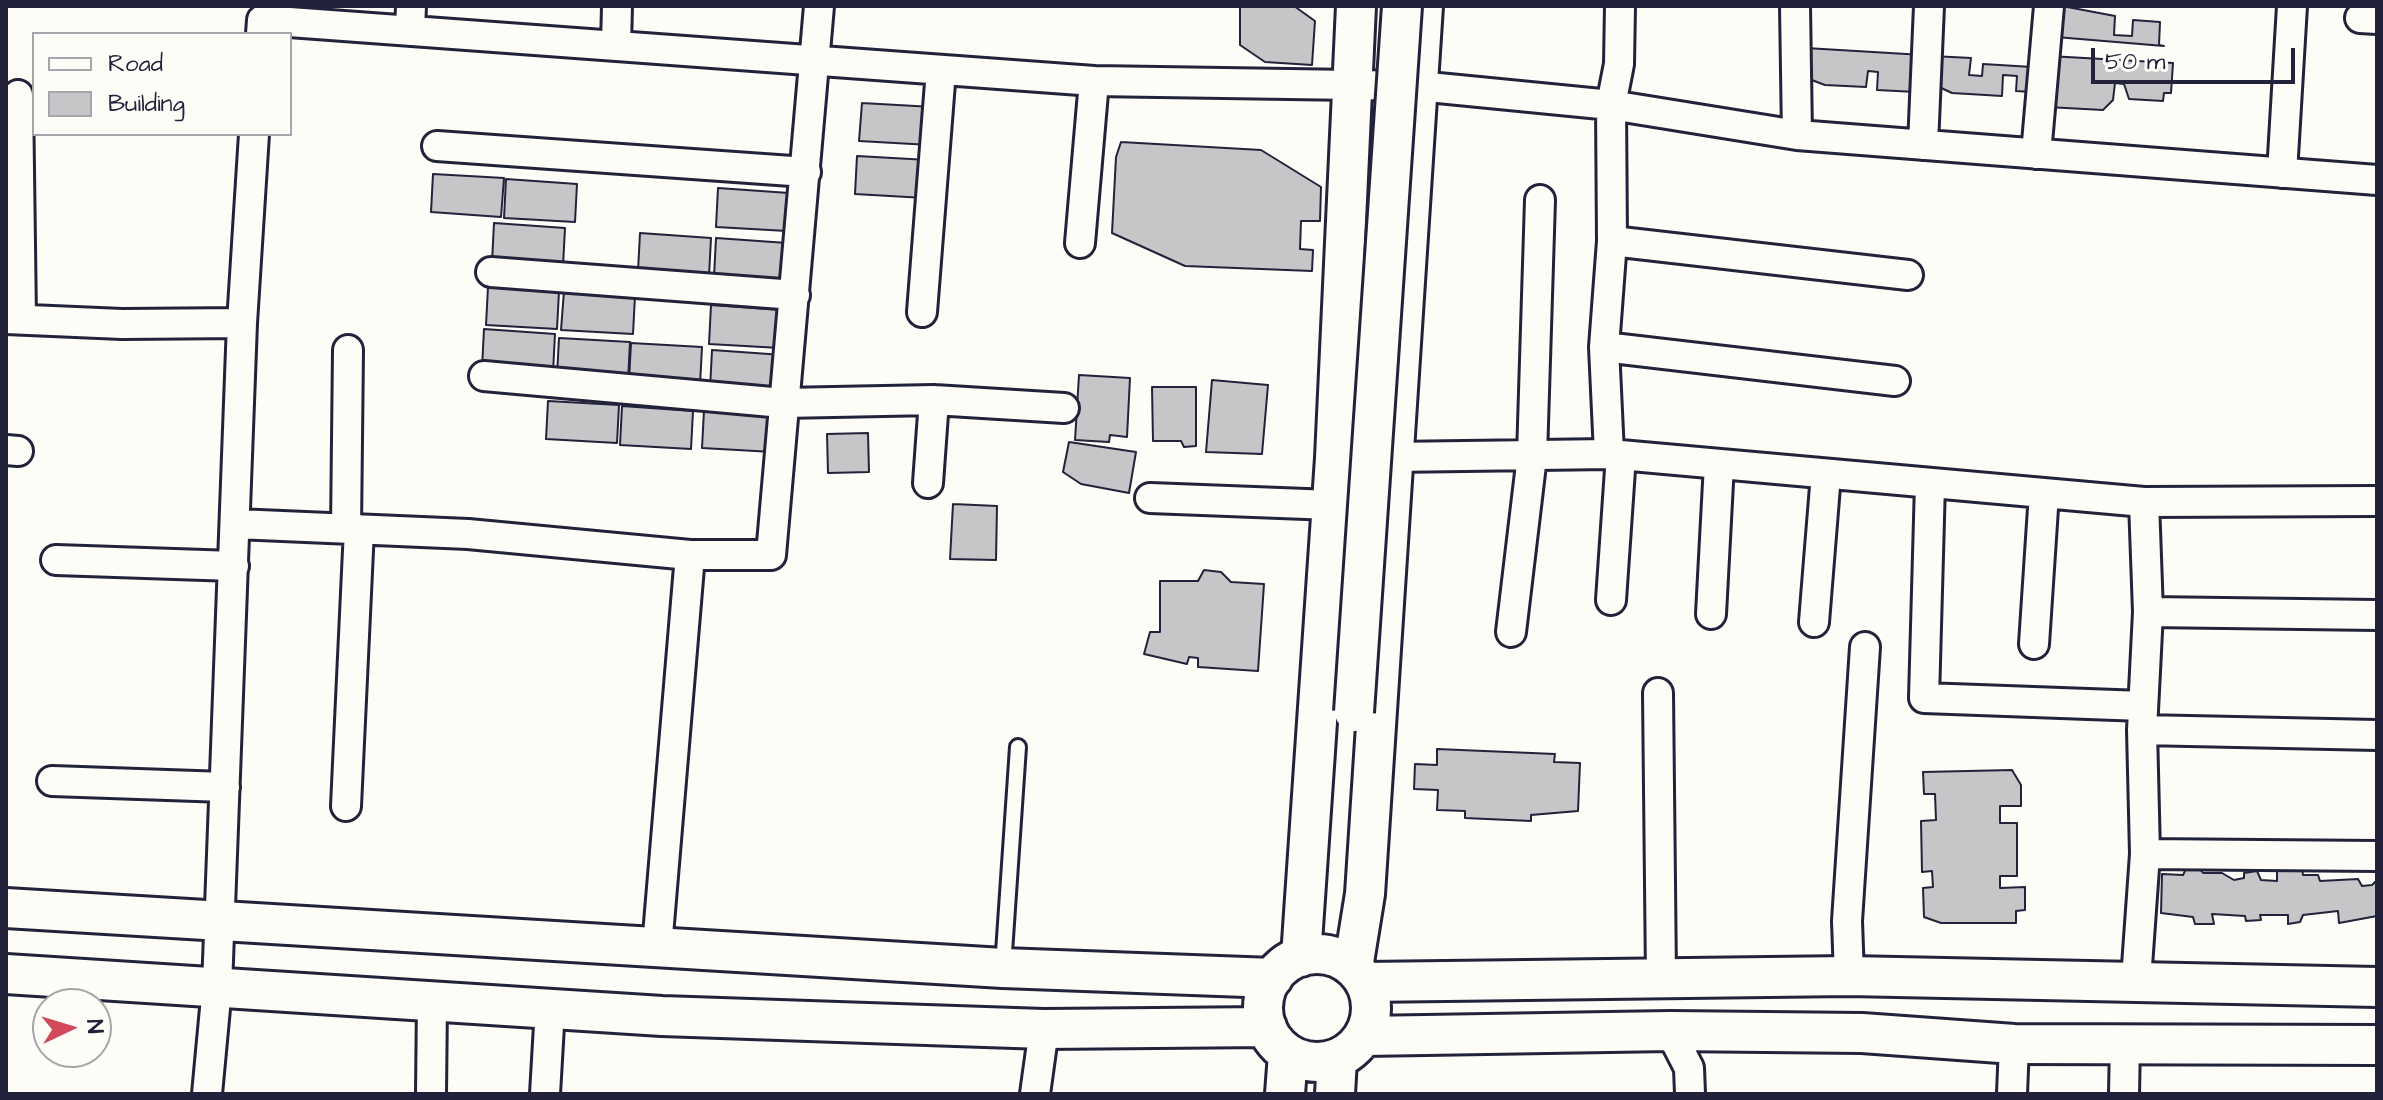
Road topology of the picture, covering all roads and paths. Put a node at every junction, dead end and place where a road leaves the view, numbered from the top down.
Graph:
1 (617, 6) edge
2 (819, 6) edge
3 (1356, 6) edge
4 (1383, 6) edge
5 (1402, 6) edge
6 (1423, 6) edge
7 (1620, 6) edge
8 (1795, 6) edge
9 (1929, 6) edge
10 (2049, 6) edge
11 (410, 18) edge
12 (262, 20) edge
13 (2283, 22) edge
14 (616, 46) junction
15 (816, 61) junction
16 (941, 70) junction
17 (1094, 81) junction
18 (1351, 85) junction
19 (1418, 86) junction
20 (18, 95) dead end
21 (1611, 105) junction
22 (1797, 135) junction
23 (254, 136) edge
24 (1923, 145) junction
25 (437, 146) dead end
26 (2036, 154) junction
27 (806, 172) junction
28 (2282, 173) junction
29 (2377, 180) edge
30 (12, 199) edge
31 (1540, 200) dead end
32 (1612, 241) junction
33 (1080, 243) dead end
34 (491, 272) dead end
35 (1908, 275) dead end
36 (795, 295) junction
37 (922, 312) dead end
38 (14, 319) edge
39 (242, 323) junction
40 (1604, 347) junction
41 (348, 350) dead end
42 (484, 376) dead end
43 (1895, 381) dead end
44 (934, 400) junction
45 (783, 403) junction
46 (1064, 408) dead end
47 (1615, 455) junction
48 (1532, 456) junction
49 (1392, 457) junction
50 (1719, 464) junction
51 (1826, 474) junction
52 (928, 483) dead end
53 (1930, 483) junction
54 (2044, 493) junction
55 (1150, 498) dead end
56 (2377, 501) edge
57 (2144, 502) junction
58 (1332, 505) junction
59 (236, 524) junction
60 (352, 529) junction
61 (690, 555) junction
62 (56, 560) dead end
63 (234, 566) junction
64 (1611, 600) dead end
65 (2148, 612) junction
66 (1711, 614) dead end
67 (2377, 615) edge
68 (1814, 622) dead end
69 (1511, 632) dead end
70 (2034, 644) dead end
71 (1865, 647) dead end
72 (1658, 693) dead end
73 (1346, 704) junction
74 (2143, 718) junction
75 (2377, 735) edge
76 (1018, 747) dead end
77 (52, 781) dead end
78 (225, 787) junction
79 (346, 806) dead end
80 (2145, 854) junction
81 (2377, 856) edge
82 (1305, 888) junction
83 (1365, 894) junction
84 (6, 908) edge
85 (220, 921) junction
86 (657, 947) junction
87 (1003, 968) junction
88 (1287, 968) junction
89 (6, 974) edge
90 (1359, 975) junction
91 (1849, 976) junction
92 (1661, 978) junction
93 (2136, 980) junction
94 (217, 987) junction
95 (2377, 987) edge
96 (432, 1001) junction
97 (550, 1008) junction
98 (1044, 1029) junction
99 (1670, 1031) junction
100 (1278, 1041) junction
101 (2125, 1043) junction
102 (2014, 1044) junction
103 (2377, 1045) edge
104 (1346, 1063) edge
105 (207, 1094) edge
106 (431, 1094) edge
107 (545, 1094) edge
108 (1035, 1094) edge
109 (1285, 1094) edge
110 (1690, 1094) edge
111 (2012, 1094) edge
112 (2124, 1094) edge

1 - 14 street
2 - 15 street
3 - 18 street
4 - 73 street
5 - 73 street, bridge
6 - 19 street
7 - 21 street
8 - 22 street
9 - 24 street
10 - 26 street
11 - 12 street
11 - 14 street
13 - 28 street
14 - 15 street
15 - 16 street
15 - 27 street
16 - 17 street
16 - 37 street
17 - 18 street
17 - 33 street
18 - 19 street
18 - 58 street
19 - 21 street
19 - 49 street
20 - 30 street
21 - 22 street
21 - 32 street
22 - 24 street
23 - 39 street
24 - 26 street
25 - 27 street
26 - 28 street
27 - 36 street
28 - 29 street
30 - 38 street
31 - 48 street
32 - 35 street
32 - 40 street
34 - 36 street
36 - 45 street
38 - 39 street
39 - 59 street
40 - 43 street
40 - 47 street
41 - 60 street
42 - 45 street
44 - 45 street
44 - 46 street
44 - 52 street
45 - 61 street
47 - 48 street
47 - 50 street
47 - 64 street
48 - 49 street
48 - 69 street
49 - 83 street
50 - 51 street
50 - 66 street
51 - 53 street
51 - 68 street
53 - 54 street
53 - 74 street
54 - 57 street
54 - 70 street
55 - 58 street
56 - 57 street
57 - 65 street
58 - 82 street
59 - 60 street
59 - 63 street
60 - 61 street
60 - 79 street
61 - 86 street
62 - 63 street
63 - 78 street
65 - 67 street
65 - 74 street
71 - 91 street
72 - 92 street
73 - 82 street
73 - 83 street
74 - 75 street
74 - 80 street
76 - 87 lane
77 - 78 street
78 - 85 street
80 - 81 street
80 - 93 street
82 - 88 street
83 - 90 street
84 - 85 street
85 - 86 street
85 - 94 street
86 - 87 street
87 - 88 street
88 - 90 street
88 - 100 street
89 - 94 street
90 - 92 street
90 - 104 street
91 - 92 street
91 - 93 street
93 - 95 street
94 - 96 street
94 - 105 street
96 - 97 street
96 - 106 street
97 - 98 street
97 - 107 street
98 - 100 street
98 - 108 street
99 - 102 street
99 - 104 street
99 - 110 street
100 - 104 street
100 - 109 street
101 - 102 street
101 - 103 street
101 - 112 street
102 - 111 street

